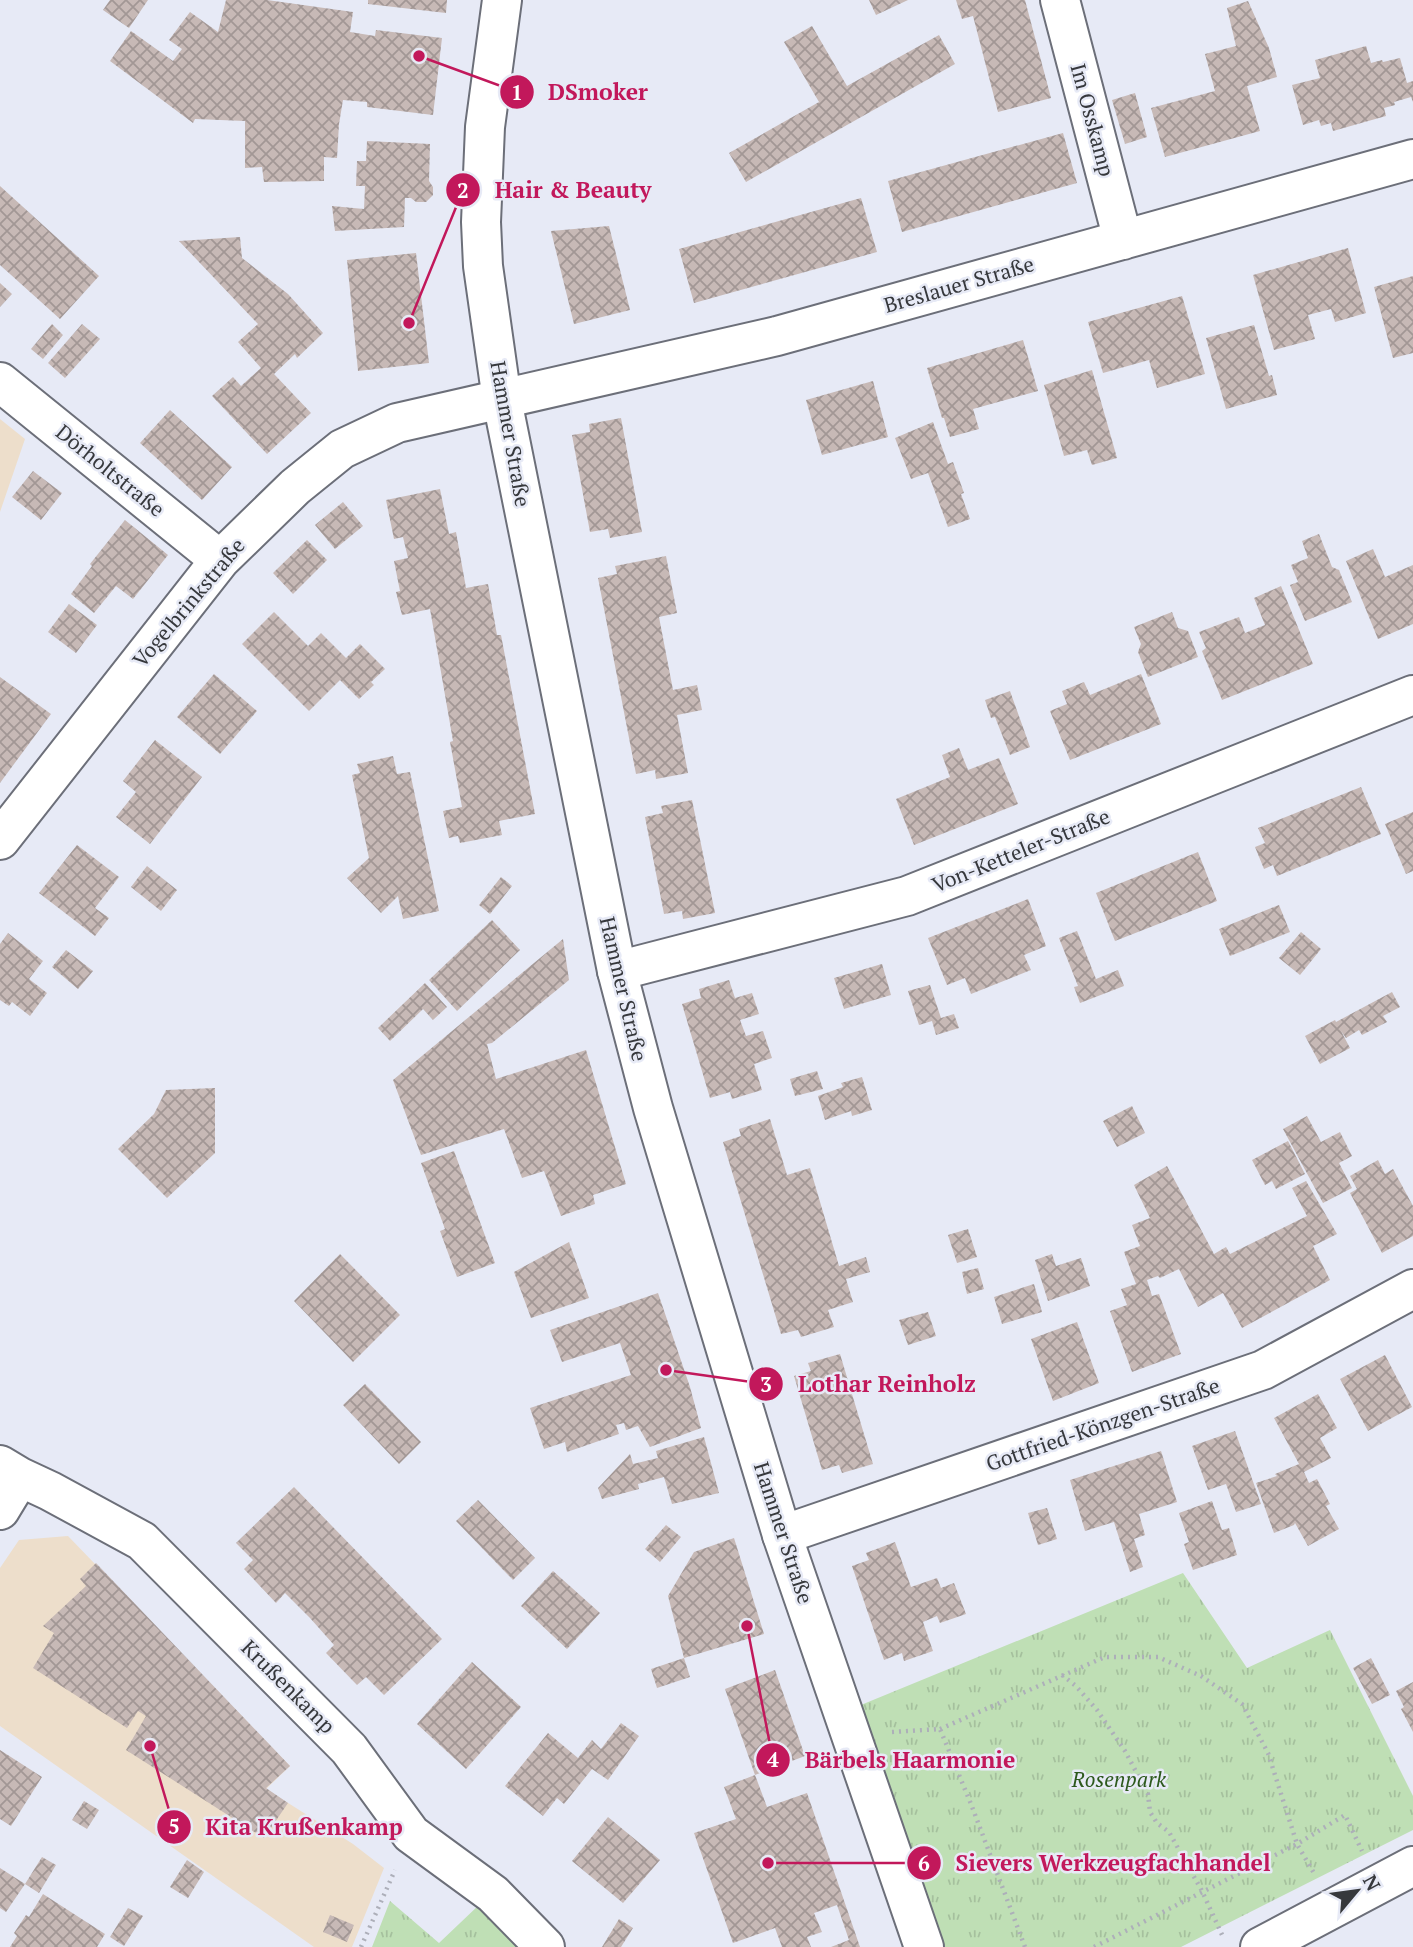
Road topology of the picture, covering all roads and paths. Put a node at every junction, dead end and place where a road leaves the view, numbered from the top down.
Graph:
1 (502, 0) edge
2 (1060, 0) edge
3 (1413, 159) edge
4 (1123, 240) junction
5 (0, 382) edge
6 (502, 400) junction
7 (220, 560) junction
8 (1413, 695) edge
9 (0, 839) edge
10 (617, 971) junction
11 (1413, 1289) edge
12 (10, 1471) edge
13 (0, 1510) edge
14 (782, 1535) junction
15 (1062, 1675) junction
16 (940, 1728) junction
17 (851, 1735) junction
18 (411, 1834) junction
19 (1297, 1844) junction
20 (1413, 1866) edge
21 (1377, 1884) junction
22 (1202, 1891) junction
23 (1333, 1908) junction
24 (361, 1947) edge
25 (545, 1947) edge
26 (924, 1947) edge
27 (1025, 1947) edge
28 (1094, 1947) edge
29 (1228, 1947) edge
30 (1260, 1947) edge

1 - 6 street, Hammer Straße
2 - 4 street, Im Osskamp
3 - 4 street, Breslauer Straße
4 - 6 street, Breslauer Straße
5 - 7 street, Dörholtstraße
6 - 7 street, Vogelbrinkstraße
6 - 10 street, Hammer Straße
7 - 9 street, Vogelbrinkstraße
8 - 10 street, Von-Ketteler-Straße
10 - 14 street, Hammer Straße
11 - 14 street, Gottfried-Könzgen-Straße
12 - 13 street
12 - 18 street, Krußenkamp
14 - 17 street, Hammer Straße
15 - 16 path
15 - 19 path
15 - 22 path
16 - 17 path
16 - 27 path
17 - 26 street, Hammer Straße
18 - 24 path
18 - 25 street, Krußenkamp
19 - 21 path
19 - 22 path
19 - 23 path
20 - 21 street
21 - 23 street
22 - 28 path
22 - 29 path
23 - 30 street

